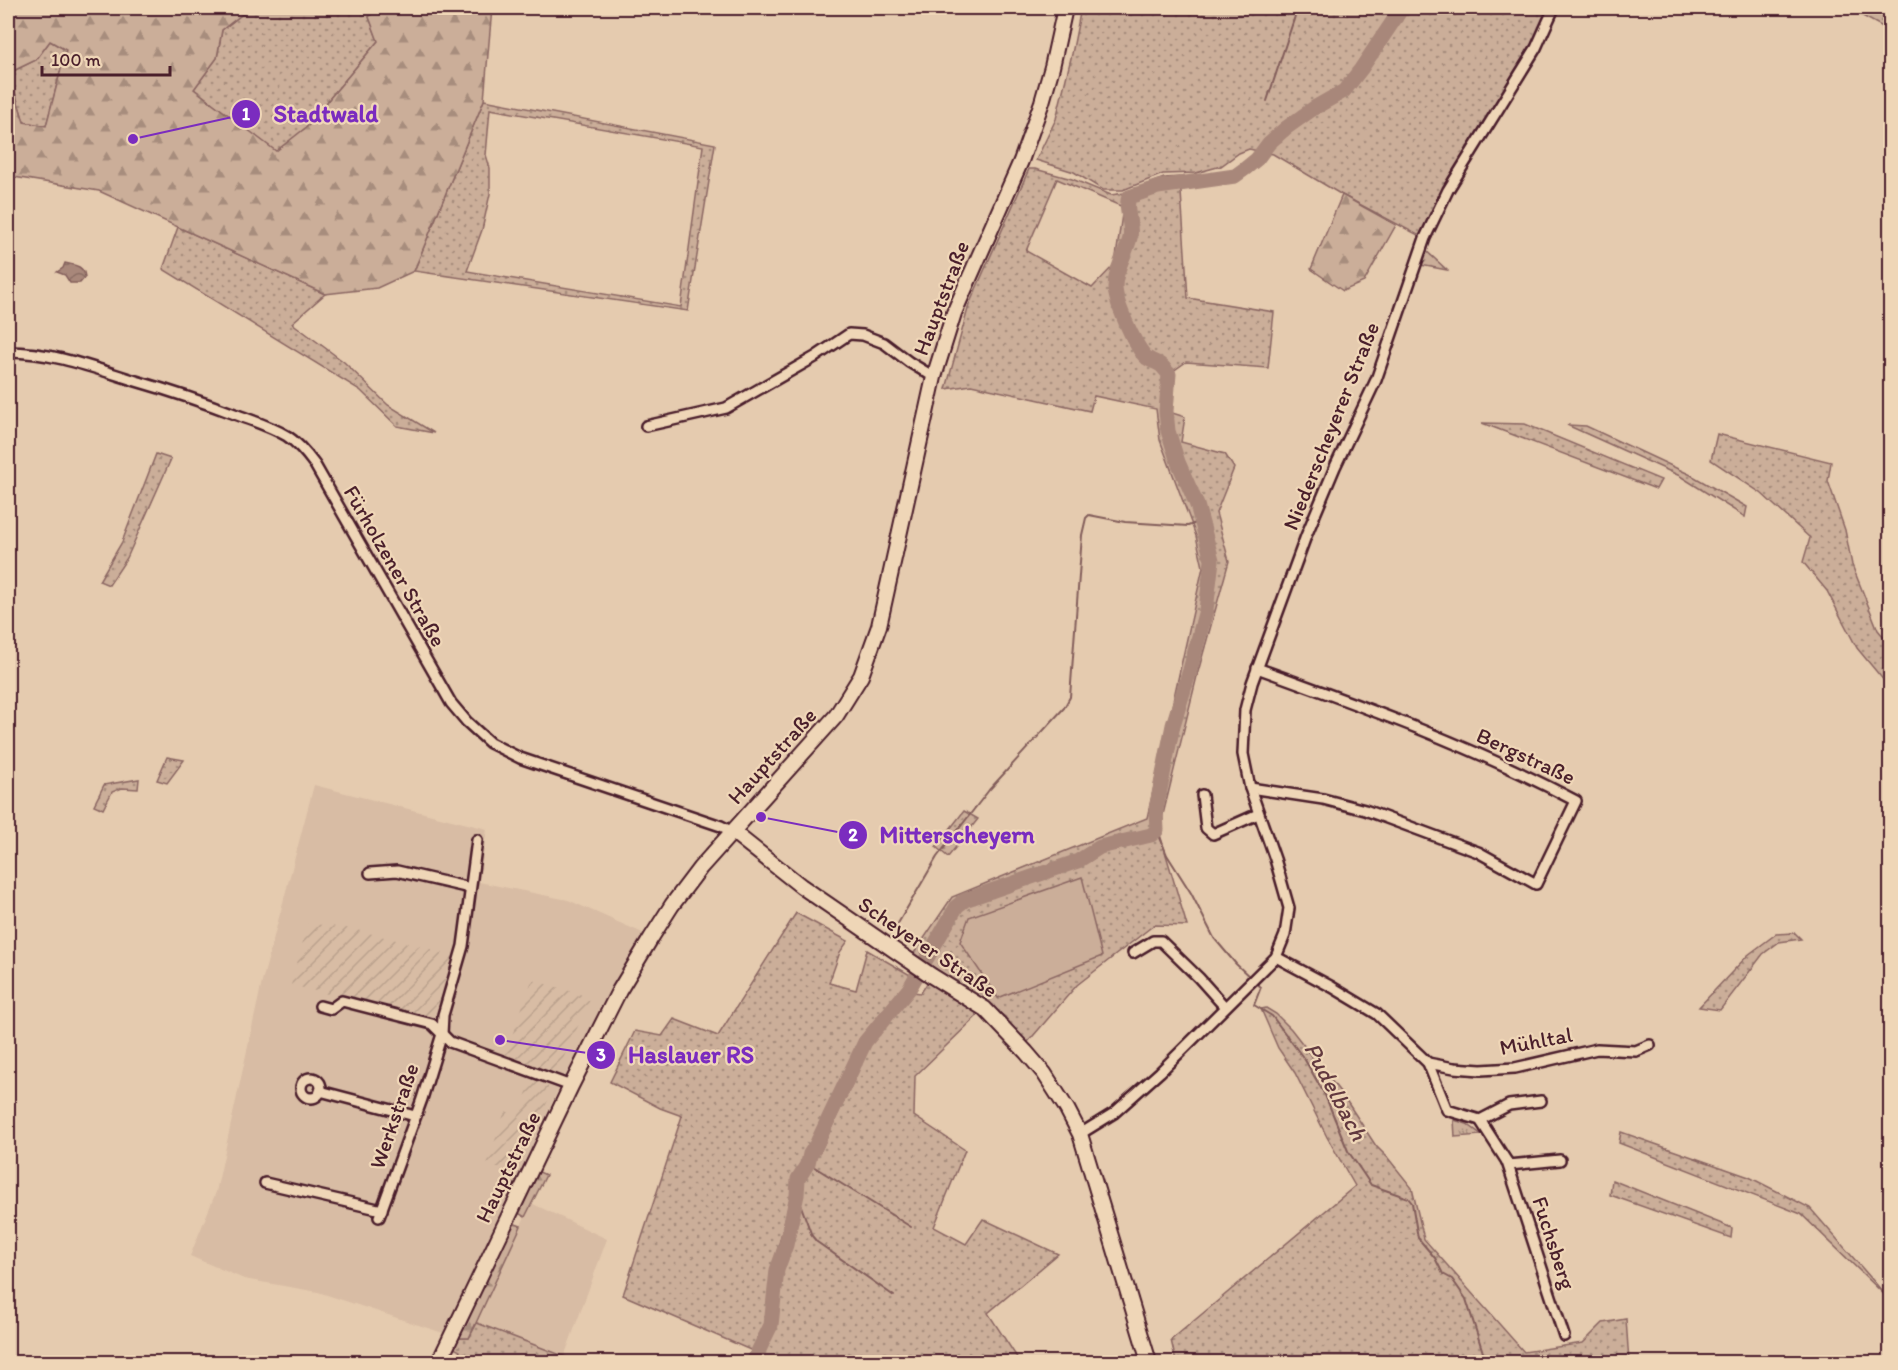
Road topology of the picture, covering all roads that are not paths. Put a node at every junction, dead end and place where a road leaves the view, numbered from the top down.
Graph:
1 (1065, 8) edge
2 (1554, 8) edge
3 (8, 352) edge
4 (934, 377) junction
5 (646, 426) dead end
6 (1257, 668) junction
7 (1250, 788) junction
8 (1202, 795) dead end
9 (1258, 814) junction
10 (733, 832) junction
11 (477, 840) dead end
12 (370, 873) dead end
13 (470, 888) junction
14 (1133, 953) dead end
15 (1276, 957) junction
16 (320, 1006) dead end
17 (1225, 1007) junction
18 (442, 1034) junction
19 (1650, 1045) dead end
20 (1428, 1063) junction
21 (571, 1086) junction
22 (320, 1091) dead end
23 (1541, 1101) dead end
24 (416, 1116) junction
25 (1480, 1120) junction
26 (1080, 1134) junction
27 (1560, 1160) dead end
28 (1507, 1162) junction
29 (265, 1183) dead end
30 (1564, 1336) dead end
31 (438, 1362) edge
32 (1149, 1362) edge

1 - 4 main road, Hauptstraße
2 - 6 street, Niederscheyerer Straße
3 - 10 street, Fürholzener Straße
4 - 5 street
4 - 10 main road, Hauptstraße
6 - 7 street, Niederscheyerer Straße
6 - 7 street, Bergstraße
7 - 9 street, Niederscheyerer Straße
8 - 9 street
9 - 15 street, Niederscheyerer Straße
10 - 21 main road, Hauptstraße
10 - 26 main road, Scheyerer Straße
11 - 13 street, Werkstraße
12 - 13 street
13 - 18 street, Werkstraße
14 - 17 street
15 - 17 street, Niederscheyerer Straße
15 - 20 street
16 - 18 street
17 - 26 street, Niederscheyerer Straße
18 - 21 street
18 - 24 street, Werkstraße
19 - 20 street, Mühltal
20 - 25 street
21 - 31 main road, Hauptstraße
22 - 24 street
23 - 25 street
24 - 29 street, Werkstraße
25 - 28 street, Fuchsberg
26 - 32 main road, Scheyerer Straße
27 - 28 street, Fuchsberg
28 - 30 street, Fuchsberg

